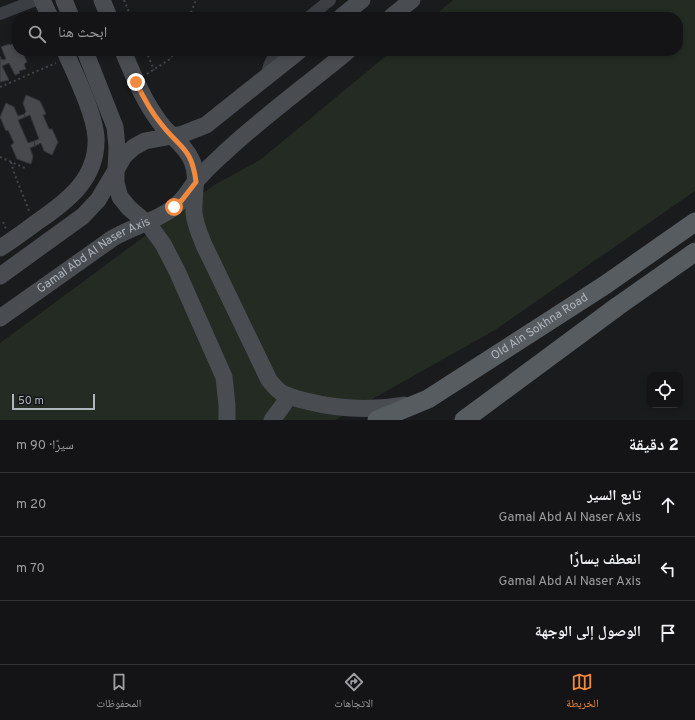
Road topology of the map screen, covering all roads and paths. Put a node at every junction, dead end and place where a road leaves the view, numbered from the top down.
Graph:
1 (36, 0) edge
2 (42, 0) edge
3 (64, 0) edge
4 (102, 0) edge
5 (124, 0) edge
6 (196, 0) edge
7 (330, 0) edge
8 (362, 0) edge
9 (412, 0) edge
10 (48, 12) edge
11 (69, 12) edge
12 (107, 12) edge
13 (129, 12) edge
14 (191, 12) edge
15 (315, 12) edge
16 (347, 12) edge
17 (397, 12) edge
18 (0, 14) edge
19 (64, 56) edge
20 (66, 56) edge
21 (87, 56) edge
22 (125, 56) edge
23 (148, 56) edge
24 (172, 56) edge
25 (274, 56) edge
26 (292, 56) edge
27 (342, 56) edge
28 (154, 70) junction
29 (266, 77) junction
30 (136, 82) junction
31 (0, 87) edge
32 (172, 137) junction
33 (0, 157) edge
34 (11, 162) junction
35 (25, 168) dead end
36 (116, 170) junction
37 (196, 182) junction
38 (146, 222) junction
39 (695, 222) edge
40 (34, 224) junction
41 (0, 248) edge
42 (695, 252) edge
43 (0, 276) edge
44 (0, 318) edge
45 (287, 395) junction
46 (428, 400) junction
47 (227, 420) edge
48 (272, 420) edge
49 (377, 420) edge
50 (464, 420) edge

1 - 18 street
2 - 10 main road
3 - 11 main road
4 - 12 main road
5 - 13 path
6 - 14 path
7 - 15 street
8 - 16 main road
9 - 17 main road
19 - 31 path
20 - 40 main road
21 - 36 main road
22 - 30 main road
23 - 28 path
24 - 28 path
25 - 29 street
26 - 29 main road
27 - 37 main road, Gamal Abd Al Naser Axis
28 - 30 path
29 - 32 main road
30 - 32 main road
32 - 36 main road
32 - 37 main road
33 - 34 path
34 - 35 path
34 - 40 path
36 - 38 main road
36 - 43 main road
37 - 38 main road, Gamal Abd Al Naser Axis
37 - 45 main road
38 - 44 main road, Gamal Abd Al Naser Axis
38 - 47 main road
39 - 46 main road, Old Ain Sokhna Road
40 - 41 main road
42 - 50 main road
45 - 46 main road
45 - 48 main road
46 - 49 main road, Old Ain Sokhna Road

